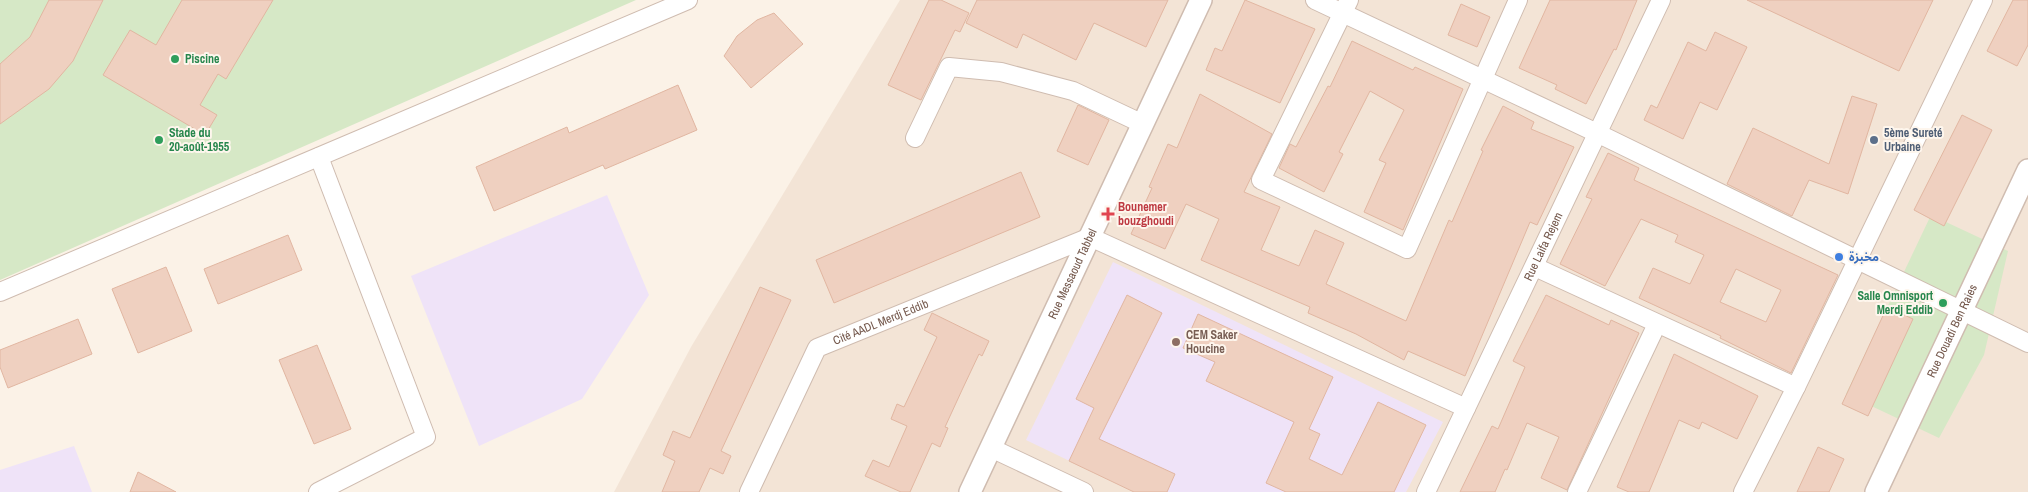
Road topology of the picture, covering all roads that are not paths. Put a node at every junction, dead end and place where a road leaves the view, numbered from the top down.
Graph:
1 (688, 0) edge
2 (1201, 0) edge
3 (1315, 0) edge
4 (1518, 0) edge
5 (1662, 0) edge
6 (1983, 0) edge
7 (1346, 6) edge
8 (1481, 78) junction
9 (1143, 124) junction
10 (1599, 134) junction
11 (915, 138) dead end
12 (319, 157) junction
13 (2028, 170) edge
14 (2022, 201) edge
15 (1090, 237) junction
16 (1858, 261) junction
17 (1535, 267) junction
18 (0, 292) edge
19 (1962, 311) junction
20 (1656, 324) junction
21 (2028, 343) edge
22 (1796, 387) junction
23 (1466, 408) junction
24 (991, 448) junction
25 (318, 492) edge
26 (749, 492) edge
27 (970, 492) edge
28 (1084, 492) edge
29 (1426, 492) edge
30 (1576, 492) edge
31 (1743, 492) edge
32 (1876, 492) edge

1 - 12 street
2 - 9 street, Rue Messaoud Tabbel
3 - 7 street
4 - 8 street
5 - 10 street, Rue Laifa Rejem
6 - 16 street
7 - 8 street
7 - 8 street
8 - 10 street
9 - 11 street
9 - 15 street, Rue Messaoud Tabbel
10 - 16 street
10 - 17 street, Rue Laifa Rejem
12 - 18 street
12 - 25 street
13 - 14 street, Rue Douadi Ben Raies
14 - 19 street, Rue Douadi Ben Raies
15 - 23 street
15 - 24 street, Rue Messaoud Tabbel
15 - 26 street, Cité AADL Merdj Eddib
16 - 19 street
16 - 22 street
17 - 20 street
17 - 23 street, Rue Laifa Rejem
19 - 21 street
19 - 32 street, Rue Douadi Ben Raies
20 - 22 street
20 - 30 street
22 - 31 street
23 - 29 street, Rue Laifa Rejem
24 - 27 street, Rue Messaoud Tabbel
24 - 28 street

